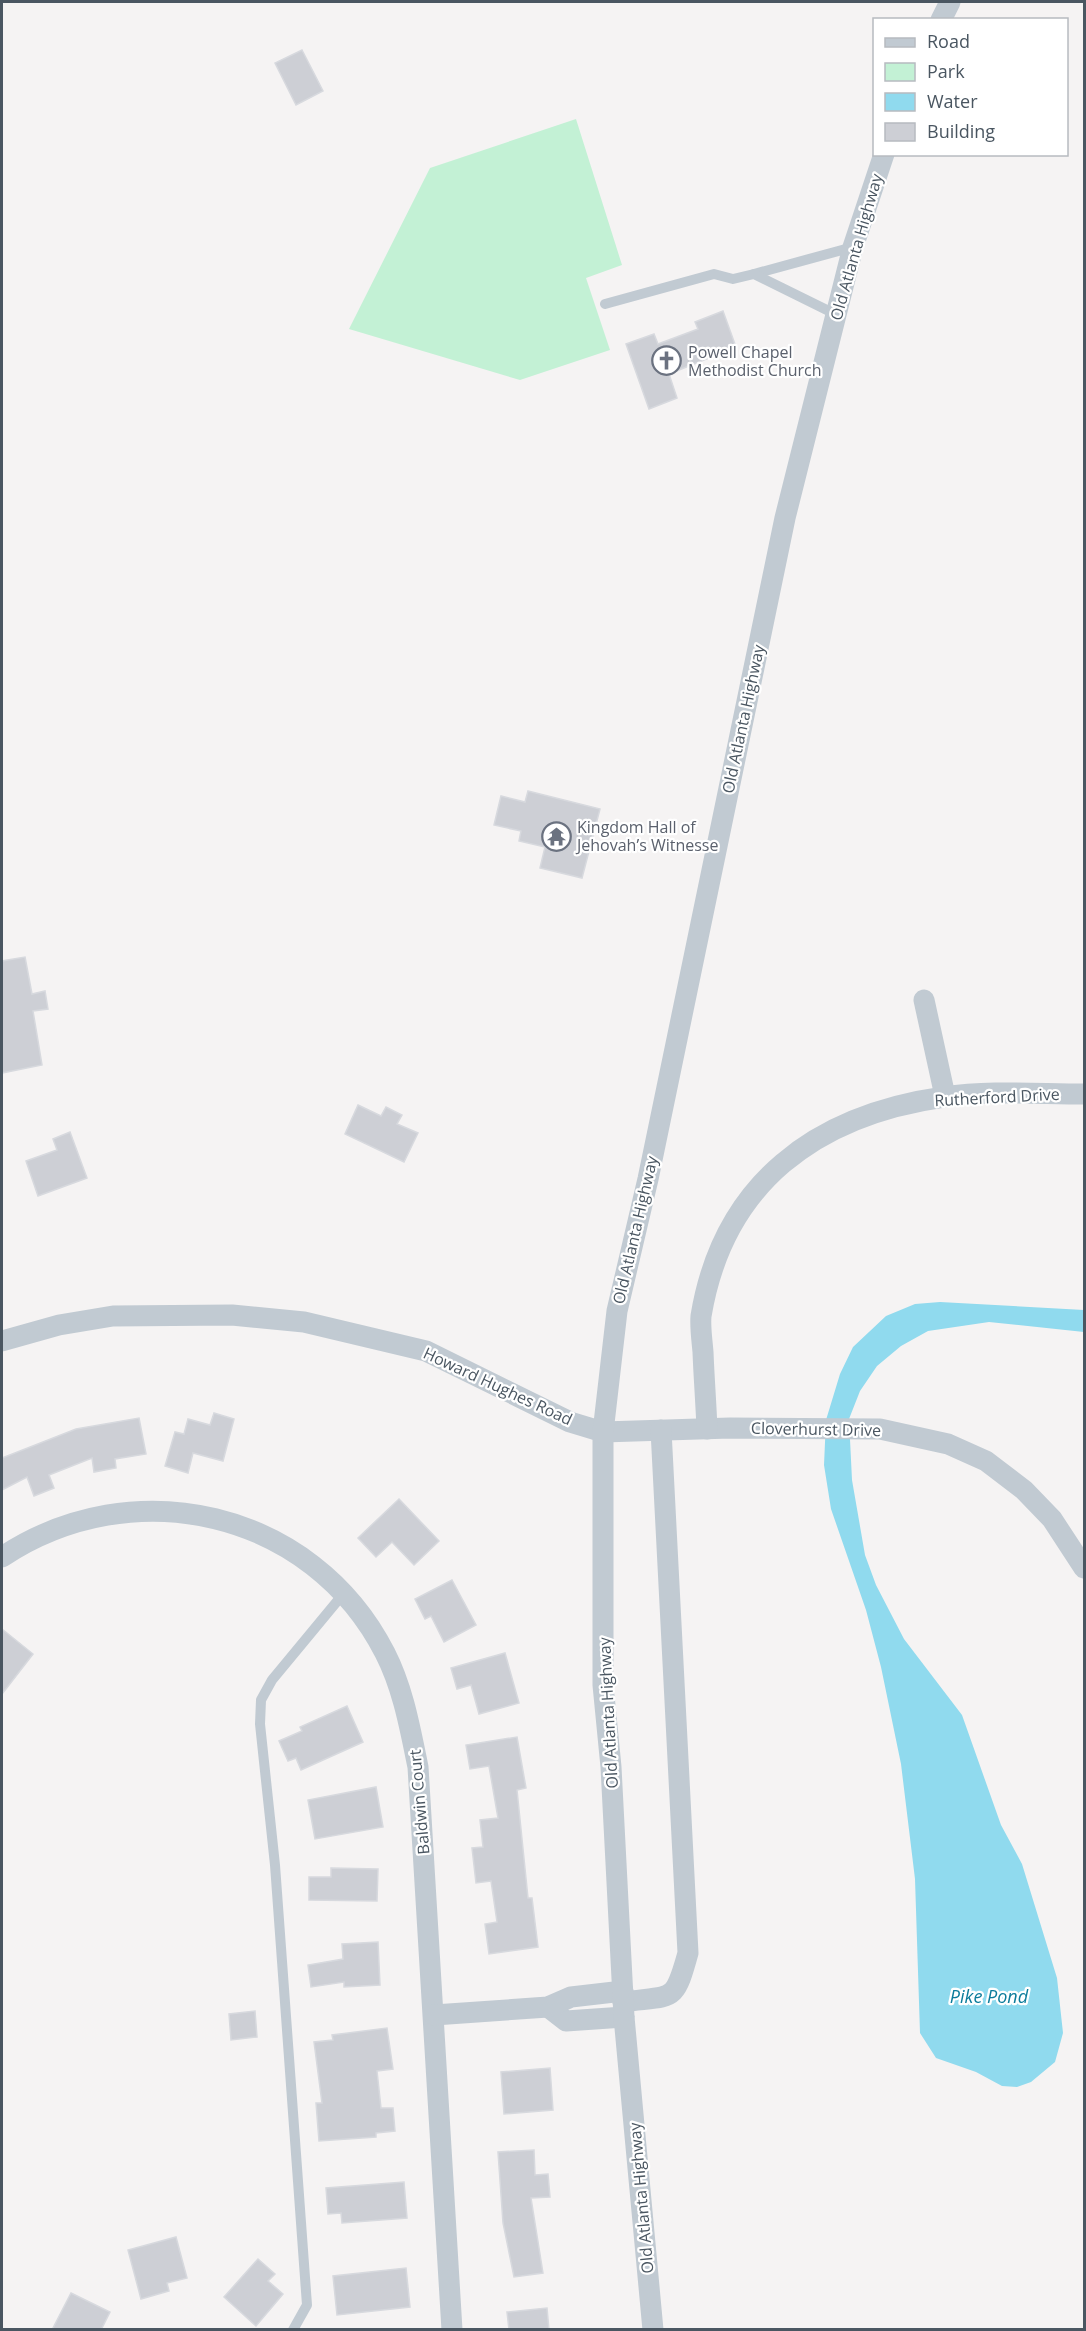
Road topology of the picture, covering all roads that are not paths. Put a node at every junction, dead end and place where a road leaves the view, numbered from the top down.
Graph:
1 (950, 2) edge
2 (942, 18) edge
3 (883, 156) edge
4 (853, 248) junction
5 (754, 274) junction
6 (604, 304) dead end
7 (837, 315) junction
8 (924, 1000) dead end
9 (1084, 1094) edge
10 (945, 1096) junction
11 (2, 1341) edge
12 (707, 1429) junction
13 (661, 1430) junction
14 (603, 1432) junction
15 (2, 1557) edge
16 (1084, 1568) edge
17 (344, 1593) junction
18 (623, 2004) junction
19 (434, 2015) junction
20 (293, 2330) edge
21 (452, 2330) edge
22 (652, 2330) edge

1 - 2 street
3 - 4 street, Old Atlanta Highway
4 - 5 lane
4 - 7 street, Old Atlanta Highway
5 - 6 lane
5 - 7 lane
7 - 14 street, Old Atlanta Highway
8 - 10 street
9 - 10 street, Rutherford Drive
10 - 12 street, Rutherford Drive
11 - 14 street, Howard Hughes Road
12 - 13 street, Cloverhurst Drive
12 - 16 street, Cloverhurst Drive
13 - 14 street, Cloverhurst Drive
13 - 18 street
14 - 18 street, Old Atlanta Highway
15 - 17 street, Baldwin Court
17 - 19 street, Baldwin Court
17 - 20 lane
18 - 19 street
18 - 22 street, Old Atlanta Highway
19 - 21 street, Baldwin Court

